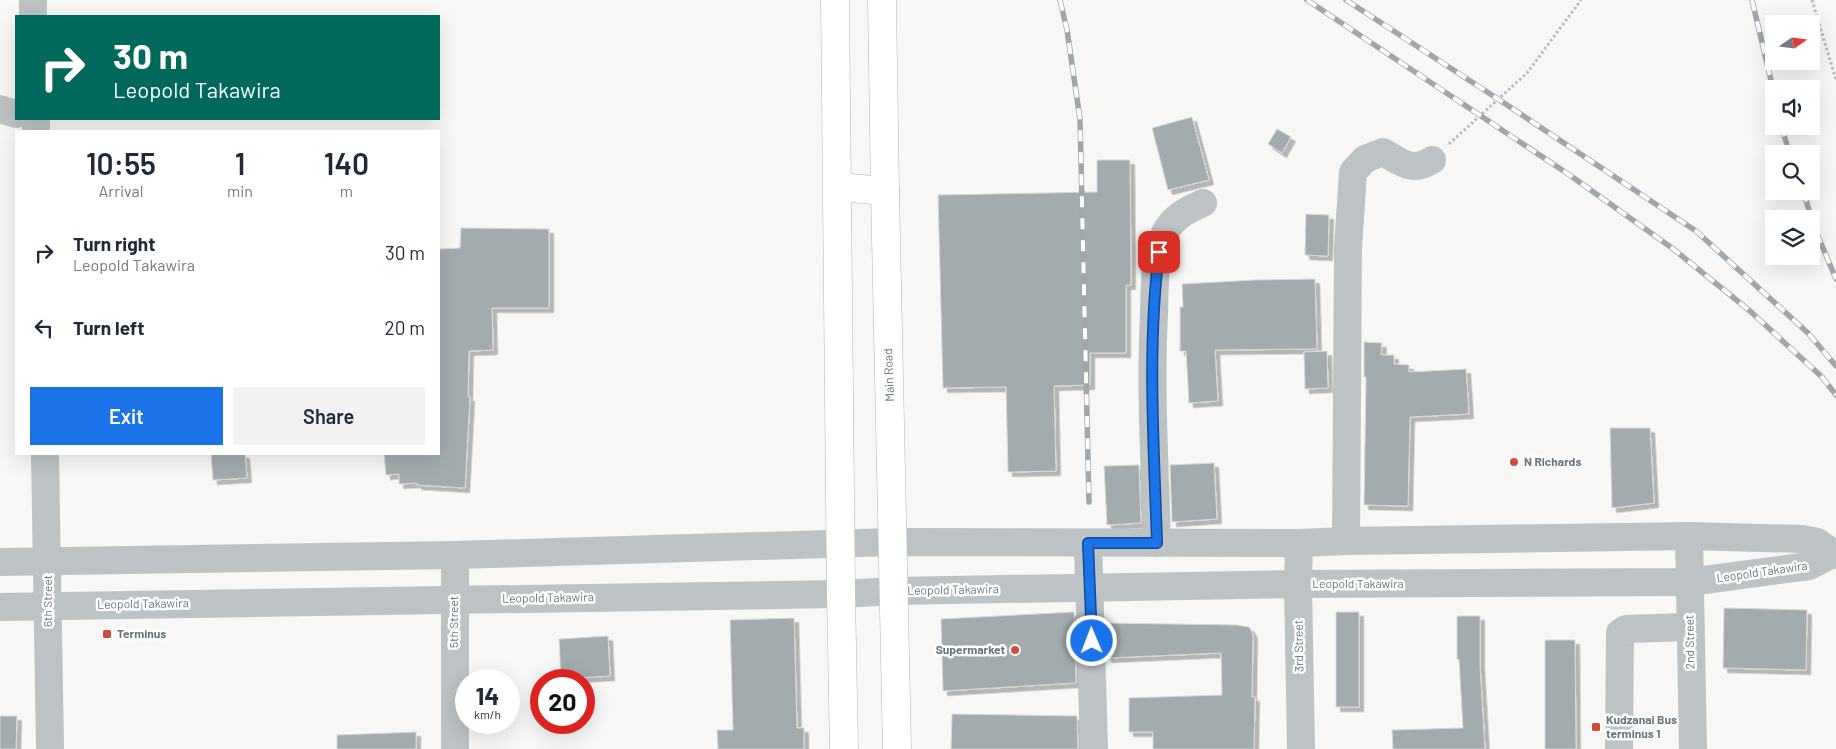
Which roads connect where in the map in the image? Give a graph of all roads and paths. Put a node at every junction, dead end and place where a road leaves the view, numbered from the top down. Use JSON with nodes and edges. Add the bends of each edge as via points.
{"nodes":[{"id":1,"x":33,"y":0,"type":"edge"},
{"id":2,"x":835,"y":0,"type":"edge"},
{"id":3,"x":882,"y":0,"type":"edge"},
{"id":4,"x":1581,"y":0,"type":"edge"},
{"id":5,"x":1812,"y":0,"type":"edge"},
{"id":6,"x":33,"y":15,"type":"edge"},
{"id":7,"x":1836,"y":80,"type":"edge"},
{"id":8,"x":0,"y":109,"type":"edge"},
{"id":9,"x":15,"y":114,"type":"edge"},
{"id":10,"x":1432,"y":160,"type":"joint"},
{"id":11,"x":838,"y":187,"type":"junction"},
{"id":12,"x":884,"y":191,"type":"junction"},
{"id":13,"x":1203,"y":203,"type":"dead end"},
{"id":14,"x":45,"y":455,"type":"edge"},
{"id":15,"x":1689,"y":536,"type":"junction"},
{"id":16,"x":1346,"y":541,"type":"junction"},
{"id":17,"x":894,"y":542,"type":"junction"},
{"id":18,"x":1088,"y":543,"type":"junction"},
{"id":19,"x":1157,"y":543,"type":"junction"},
{"id":20,"x":1299,"y":543,"type":"junction"},
{"id":21,"x":840,"y":544,"type":"junction"},
{"id":22,"x":1835,"y":554,"type":"edge"},
{"id":23,"x":455,"y":555,"type":"junction"},
{"id":24,"x":0,"y":562,"type":"edge"},
{"id":25,"x":48,"y":562,"type":"junction"},
{"id":26,"x":1689,"y":582,"type":"junction"},
{"id":27,"x":1298,"y":584,"type":"junction"},
{"id":28,"x":1090,"y":588,"type":"junction"},
{"id":29,"x":894,"y":591,"type":"junction"},
{"id":30,"x":841,"y":594,"type":"junction"},
{"id":31,"x":454,"y":599,"type":"junction"},
{"id":32,"x":47,"y":606,"type":"junction"},
{"id":33,"x":0,"y":607,"type":"edge"},
{"id":34,"x":1690,"y":627,"type":"junction"},
{"id":35,"x":50,"y":749,"type":"edge"},
{"id":36,"x":456,"y":749,"type":"edge"},
{"id":37,"x":844,"y":749,"type":"edge"},
{"id":38,"x":897,"y":749,"type":"edge"},
{"id":39,"x":1094,"y":749,"type":"edge"},
{"id":40,"x":1301,"y":749,"type":"edge"},
{"id":41,"x":1619,"y":749,"type":"edge"},
{"id":42,"x":1693,"y":749,"type":"edge"}],
"edges":[{"from":1,"to":6,"type":"street"},
{"from":2,"to":11,"type":"main road"},
{"from":3,"to":12,"type":"main road","name":"Main Road"},
{"from":4,"to":10,"type":"path","via":[[1527,73]]},
{"from":5,"to":7,"type":"path"},
{"from":8,"to":9,"type":"street"},
{"from":10,"to":16,"type":"street","via":[[1422,166],[1408,166],[1383,152],[1365,158],[1352,172],[1348,248]]},
{"from":11,"to":12,"type":"main road"},
{"from":11,"to":21,"type":"main road"},
{"from":12,"to":17,"type":"main road","name":"Main Road"},
{"from":13,"to":19,"type":"street","via":[[1186,210],[1166,232],[1155,280],[1152,361]]},
{"from":14,"to":25,"type":"street","name":"6th Street"},
{"from":15,"to":16,"type":"street","name":"Leopold Takawira"},
{"from":15,"to":22,"type":"street","name":"Leopold Takawira","via":[[1802,539],[1818,542]]},
{"from":15,"to":26,"type":"street","name":"2nd Street"},
{"from":16,"to":20,"type":"street","name":"Leopold Takawira"},
{"from":17,"to":18,"type":"street","name":"Leopold Takawira"},
{"from":17,"to":21,"type":"street","name":"Leopold Takawira"},
{"from":17,"to":29,"type":"main road","name":"Main Road"},
{"from":18,"to":19,"type":"street","name":"Leopold Takawira"},
{"from":18,"to":28,"type":"street"},
{"from":19,"to":20,"type":"street","name":"Leopold Takawira"},
{"from":20,"to":27,"type":"street","name":"3rd Street"},
{"from":21,"to":23,"type":"street","name":"Leopold Takawira"},
{"from":21,"to":30,"type":"main road"},
{"from":22,"to":26,"type":"street","name":"Leopold Takawira","via":[[1809,566]]},
{"from":23,"to":25,"type":"street","name":"Leopold Takawira"},
{"from":23,"to":31,"type":"street","name":"5th Street"},
{"from":24,"to":25,"type":"street","name":"Leopold Takawira"},
{"from":25,"to":32,"type":"street","name":"6th Street"},
{"from":26,"to":27,"type":"street","name":"Leopold Takawira"},
{"from":26,"to":34,"type":"street","name":"2nd Street"},
{"from":27,"to":28,"type":"street","name":"Leopold Takawira"},
{"from":27,"to":40,"type":"street","name":"3rd Street"},
{"from":28,"to":29,"type":"street","name":"Leopold Takawira"},
{"from":28,"to":39,"type":"street"},
{"from":29,"to":30,"type":"street","name":"Leopold Takawira"},
{"from":29,"to":38,"type":"main road","name":"Main Road"},
{"from":30,"to":31,"type":"street","name":"Leopold Takawira"},
{"from":30,"to":37,"type":"main road"},
{"from":31,"to":32,"type":"street","name":"Leopold Takawira"},
{"from":31,"to":36,"type":"street","name":"5th Street"},
{"from":32,"to":33,"type":"street","name":"Leopold Takawira"},
{"from":32,"to":35,"type":"street","name":"6th Street"},
{"from":34,"to":41,"type":"street","via":[[1626,629],[1620,634]]},
{"from":34,"to":42,"type":"street","name":"2nd Street"}]}
